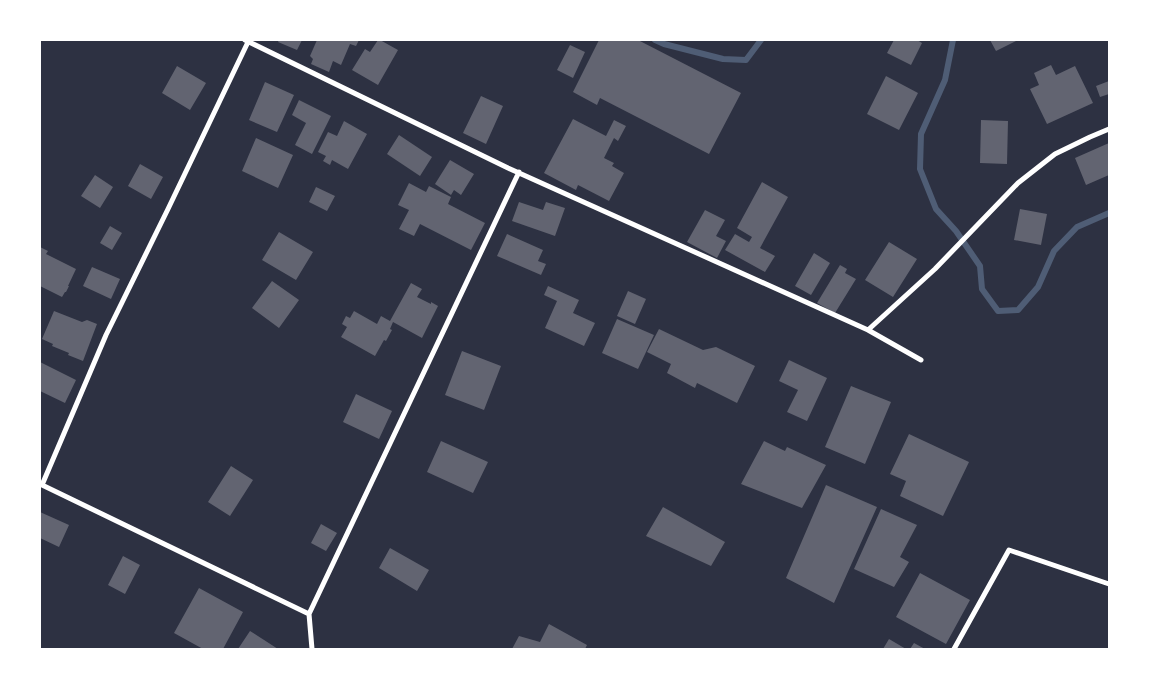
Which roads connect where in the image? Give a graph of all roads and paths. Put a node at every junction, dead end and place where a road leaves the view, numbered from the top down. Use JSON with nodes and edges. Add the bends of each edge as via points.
{"nodes":[{"id":1,"x":246,"y":41,"type":"edge"},
{"id":2,"x":1109,"y":130,"type":"edge"},
{"id":3,"x":519,"y":172,"type":"junction"},
{"id":4,"x":868,"y":330,"type":"junction"},
{"id":5,"x":921,"y":360,"type":"dead end"},
{"id":6,"x":41,"y":484,"type":"edge"},
{"id":7,"x":1109,"y":584,"type":"edge"},
{"id":8,"x":309,"y":614,"type":"junction"},
{"id":9,"x":312,"y":649,"type":"edge"},
{"id":10,"x":954,"y":649,"type":"edge"}],
"edges":[{"from":1,"to":3,"type":"street"},
{"from":1,"to":6,"type":"street","via":[[106,335]]},
{"from":2,"to":4,"type":"street","via":[[1055,154],[1018,183],[935,268]]},
{"from":3,"to":4,"type":"street"},
{"from":3,"to":8,"type":"street"},
{"from":4,"to":5,"type":"street"},
{"from":6,"to":8,"type":"street"},
{"from":7,"to":10,"type":"street","via":[[1009,550]]},
{"from":8,"to":9,"type":"street"}]}
